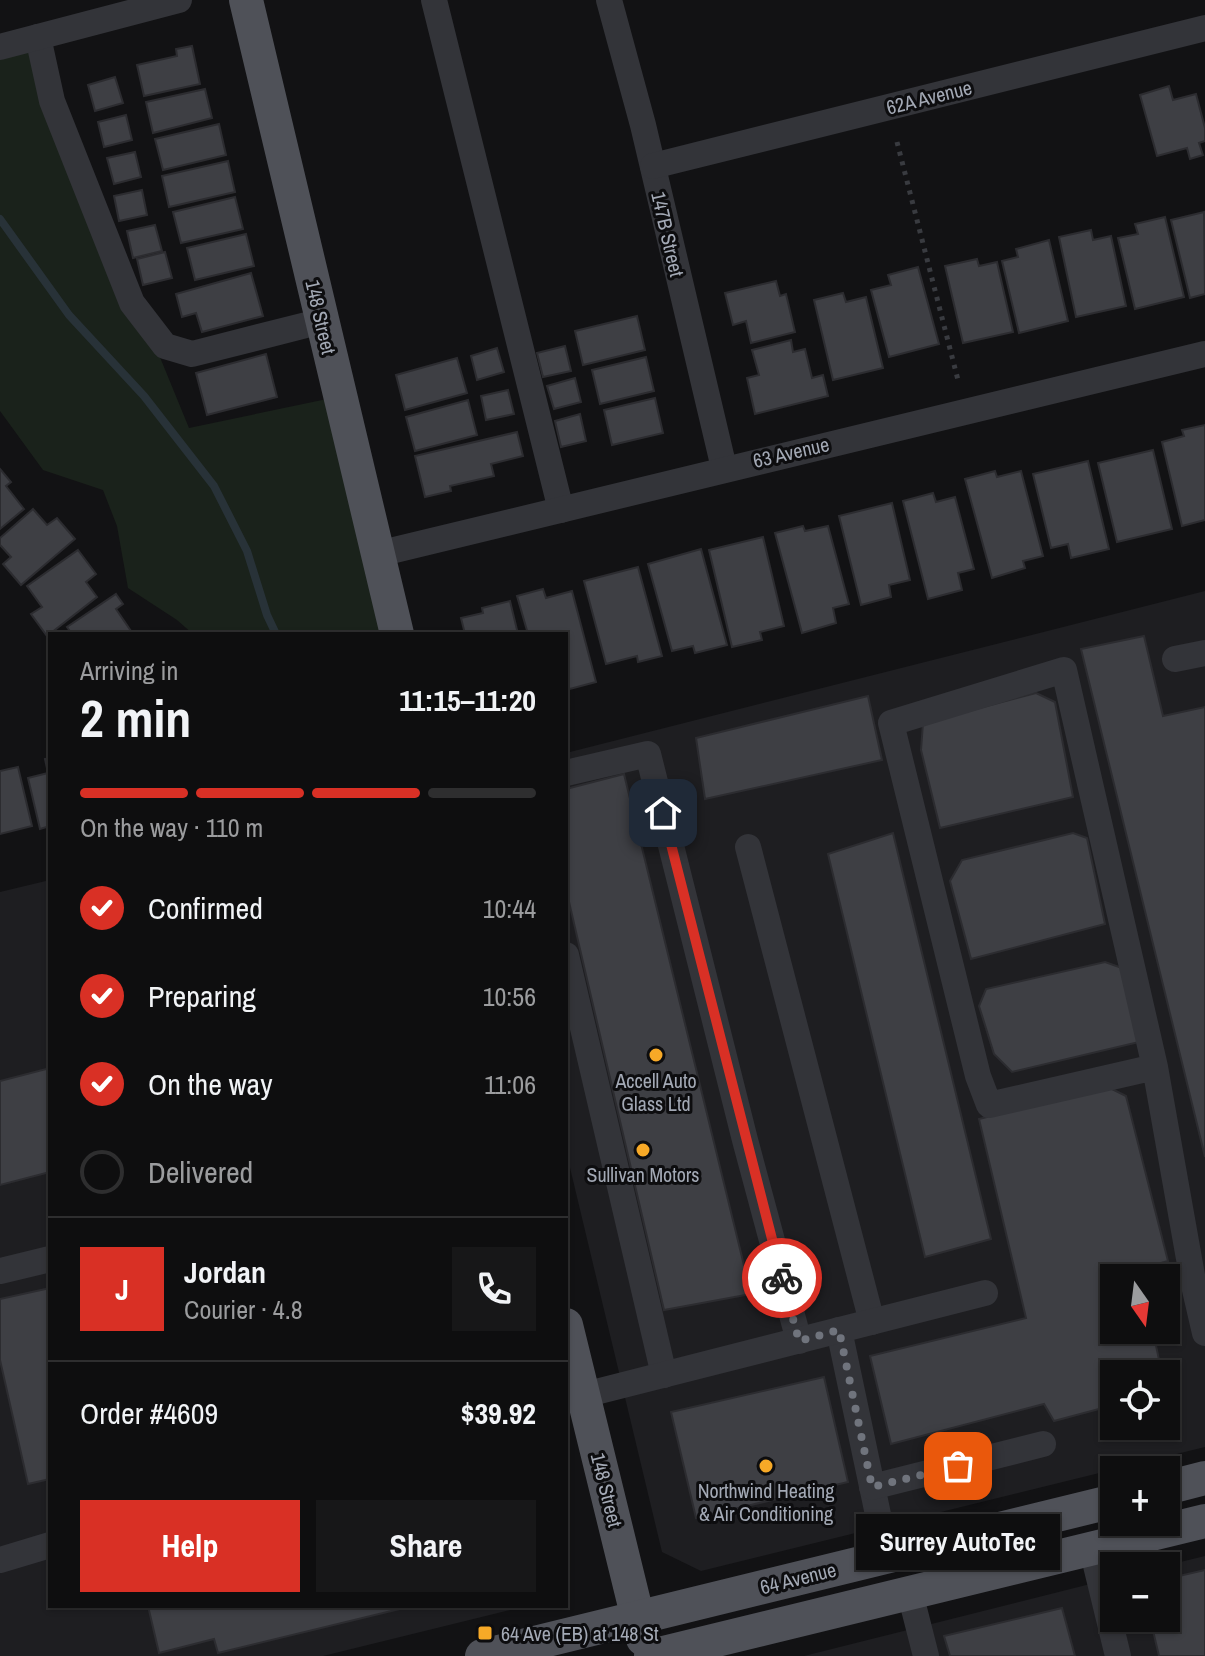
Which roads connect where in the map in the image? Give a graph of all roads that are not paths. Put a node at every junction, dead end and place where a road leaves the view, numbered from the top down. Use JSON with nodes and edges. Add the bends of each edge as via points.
{"nodes":[{"id":1,"x":179,"y":0,"type":"edge"},
{"id":2,"x":246,"y":0,"type":"edge"},
{"id":3,"x":434,"y":0,"type":"edge"},
{"id":4,"x":609,"y":0,"type":"edge"},
{"id":5,"x":91,"y":11,"type":"edge"},
{"id":6,"x":1205,"y":28,"type":"edge"},
{"id":7,"x":38,"y":37,"type":"junction"},
{"id":8,"x":0,"y":47,"type":"edge"},
{"id":9,"x":653,"y":166,"type":"junction"},
{"id":10,"x":322,"y":321,"type":"junction"},
{"id":11,"x":1205,"y":354,"type":"edge"},
{"id":12,"x":724,"y":468,"type":"junction"},
{"id":13,"x":561,"y":510,"type":"junction"},
{"id":14,"x":378,"y":554,"type":"junction"},
{"id":15,"x":397,"y":632,"type":"edge"},
{"id":16,"x":1205,"y":653,"type":"edge"},
{"id":17,"x":1175,"y":659,"type":"dead end"},
{"id":18,"x":568,"y":773,"type":"edge"},
{"id":19,"x":748,"y":847,"type":"dead end"},
{"id":20,"x":568,"y":964,"type":"edge"},
{"id":21,"x":1155,"y":1067,"type":"junction"},
{"id":22,"x":48,"y":1259,"type":"edge"},
{"id":23,"x":0,"y":1271,"type":"edge"},
{"id":24,"x":985,"y":1293,"type":"dead end"},
{"id":25,"x":872,"y":1322,"type":"junction"},
{"id":26,"x":839,"y":1330,"type":"junction"},
{"id":27,"x":1205,"y":1333,"type":"edge"},
{"id":28,"x":568,"y":1337,"type":"edge"},
{"id":29,"x":799,"y":1341,"type":"junction"},
{"id":30,"x":664,"y":1375,"type":"junction"},
{"id":31,"x":575,"y":1377,"type":"edge"},
{"id":32,"x":1043,"y":1444,"type":"dead end"},
{"id":33,"x":1205,"y":1478,"type":"edge"},
{"id":34,"x":1180,"y":1484,"type":"edge"},
{"id":35,"x":872,"y":1487,"type":"junction"},
{"id":36,"x":1100,"y":1504,"type":"edge"},
{"id":37,"x":1205,"y":1521,"type":"edge"},
{"id":38,"x":48,"y":1546,"type":"edge"},
{"id":39,"x":1092,"y":1549,"type":"junction"},
{"id":40,"x":887,"y":1557,"type":"junction"},
{"id":41,"x":0,"y":1560,"type":"edge"},
{"id":42,"x":910,"y":1593,"type":"junction"},
{"id":43,"x":638,"y":1618,"type":"junction"},
{"id":44,"x":482,"y":1656,"type":"edge"},
{"id":45,"x":649,"y":1656,"type":"edge"},
{"id":46,"x":926,"y":1656,"type":"edge"},
{"id":47,"x":1118,"y":1656,"type":"edge"}],
"edges":[{"from":1,"to":5,"type":"street"},
{"from":2,"to":10,"type":"main road","name":"148 Street"},
{"from":3,"to":13,"type":"street"},
{"from":4,"to":9,"type":"street","name":"147B Street"},
{"from":5,"to":7,"type":"street"},
{"from":6,"to":9,"type":"street","name":"62A Avenue"},
{"from":7,"to":8,"type":"street"},
{"from":7,"to":10,"type":"street","via":[[52,101],[132,303],[165,346],[192,354]]},
{"from":9,"to":12,"type":"street","name":"147B Street"},
{"from":10,"to":14,"type":"main road","name":"148 Street"},
{"from":11,"to":12,"type":"street","name":"63 Avenue"},
{"from":12,"to":13,"type":"street","name":"63 Avenue"},
{"from":13,"to":14,"type":"street","name":"63 Avenue"},
{"from":14,"to":15,"type":"main road","name":"148 Street"},
{"from":16,"to":17,"type":"street"},
{"from":18,"to":29,"type":"street","via":[[648,754]]},
{"from":19,"to":25,"type":"street"},
{"from":20,"to":30,"type":"street"},
{"from":21,"to":21,"type":"street","via":[[1064,670],[891,723],[989,1105]]},
{"from":21,"to":27,"type":"street"},
{"from":22,"to":23,"type":"street"},
{"from":24,"to":25,"type":"street"},
{"from":25,"to":26,"type":"street"},
{"from":26,"to":29,"type":"street"},
{"from":26,"to":35,"type":"street"},
{"from":28,"to":31,"type":"main road","name":"148 Street"},
{"from":29,"to":30,"type":"street"},
{"from":30,"to":31,"type":"street"},
{"from":31,"to":43,"type":"main road","name":"148 Street"},
{"from":32,"to":35,"type":"street"},
{"from":33,"to":34,"type":"main road"},
{"from":35,"to":40,"type":"street"},
{"from":36,"to":40,"type":"main road","name":"64 Avenue"},
{"from":37,"to":39,"type":"main road","name":"64 Avenue"},
{"from":38,"to":41,"type":"street"},
{"from":39,"to":42,"type":"main road","name":"64 Avenue"},
{"from":39,"to":47,"type":"street"},
{"from":40,"to":43,"type":"main road","name":"64 Avenue"},
{"from":42,"to":45,"type":"main road","name":"64 Avenue"},
{"from":42,"to":46,"type":"street"},
{"from":43,"to":44,"type":"main road","name":"64 Avenue"},
{"from":43,"to":45,"type":"main road","name":"148 Street"}]}
